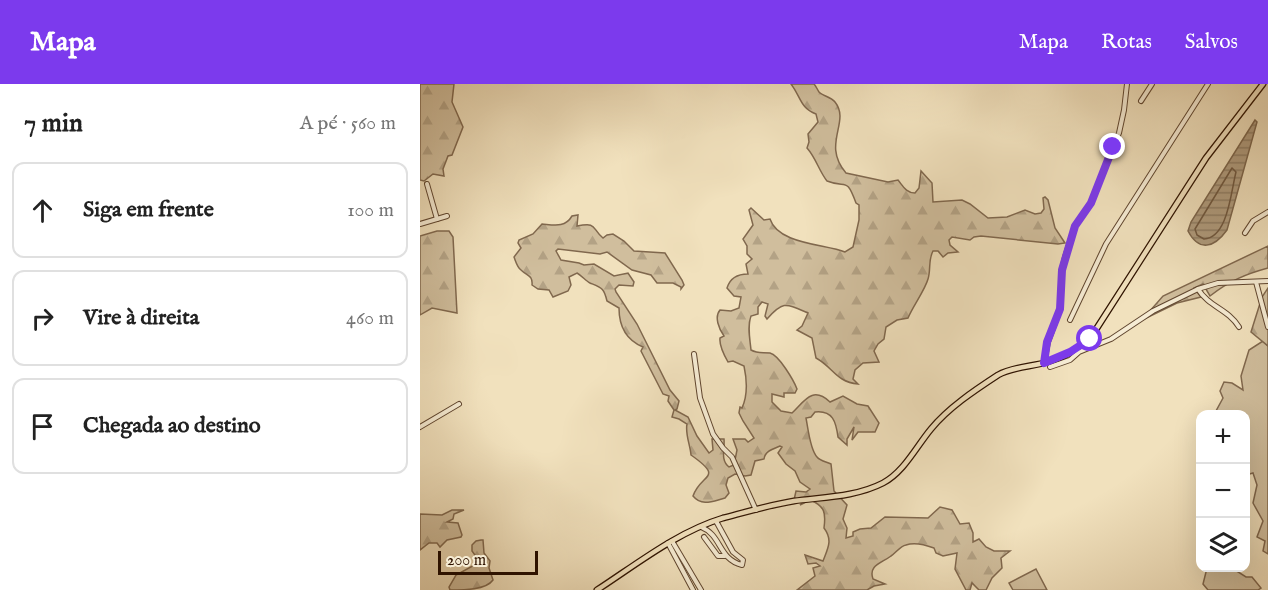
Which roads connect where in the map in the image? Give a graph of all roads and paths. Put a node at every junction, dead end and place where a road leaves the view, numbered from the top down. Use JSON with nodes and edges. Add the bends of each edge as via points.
{"nodes":[{"id":1,"x":1126,"y":84,"type":"edge"},
{"id":2,"x":1152,"y":84,"type":"edge"},
{"id":3,"x":1208,"y":84,"type":"edge"},
{"id":4,"x":1263,"y":84,"type":"edge"},
{"id":5,"x":1141,"y":102,"type":"dead end"},
{"id":6,"x":428,"y":184,"type":"dead end"},
{"id":7,"x":1268,"y":212,"type":"edge"},
{"id":8,"x":447,"y":216,"type":"dead end"},
{"id":9,"x":437,"y":219,"type":"junction"},
{"id":10,"x":420,"y":224,"type":"edge"},
{"id":11,"x":1245,"y":234,"type":"dead end"},
{"id":12,"x":1268,"y":281,"type":"edge"},
{"id":13,"x":1256,"y":282,"type":"junction"},
{"id":14,"x":1198,"y":289,"type":"junction"},
{"id":15,"x":1070,"y":320,"type":"dead end"},
{"id":16,"x":1239,"y":327,"type":"dead end"},
{"id":17,"x":1268,"y":327,"type":"edge"},
{"id":18,"x":694,"y":354,"type":"dead end"},
{"id":19,"x":1044,"y":363,"type":"junction"},
{"id":20,"x":1050,"y":367,"type":"dead end"},
{"id":21,"x":459,"y":404,"type":"dead end"},
{"id":22,"x":420,"y":428,"type":"edge"},
{"id":23,"x":756,"y":510,"type":"junction"},
{"id":24,"x":716,"y":521,"type":"junction"},
{"id":25,"x":701,"y":526,"type":"junction"},
{"id":26,"x":704,"y":537,"type":"dead end"},
{"id":27,"x":670,"y":542,"type":"junction"},
{"id":28,"x":725,"y":556,"type":"junction"},
{"id":29,"x":597,"y":590,"type":"edge"},
{"id":30,"x":693,"y":590,"type":"edge"},
{"id":31,"x":701,"y":590,"type":"edge"}],
"edges":[{"from":1,"to":19,"type":"street","via":[[1119,134],[1091,203],[1075,226],[1065,257],[1060,309],[1047,342]]},
{"from":2,"to":5,"type":"street"},
{"from":3,"to":15,"type":"street","via":[[1106,244]]},
{"from":4,"to":19,"type":"main road","via":[[1206,158],[1090,339]]},
{"from":6,"to":9,"type":"street"},
{"from":7,"to":11,"type":"street","via":[[1253,221]]},
{"from":8,"to":9,"type":"street"},
{"from":9,"to":10,"type":"street"},
{"from":12,"to":13,"type":"street"},
{"from":13,"to":14,"type":"street"},
{"from":13,"to":17,"type":"street"},
{"from":14,"to":16,"type":"street","via":[[1210,303],[1232,316]]},
{"from":14,"to":20,"type":"street","via":[[1153,311],[1112,339]]},
{"from":18,"to":23,"type":"street","via":[[700,398],[713,434],[732,457]]},
{"from":19,"to":23,"type":"main road","via":[[1000,374],[945,414],[901,467],[881,484]]},
{"from":21,"to":22,"type":"street"},
{"from":23,"to":24,"type":"main road"},
{"from":24,"to":25,"type":"main road"},
{"from":24,"to":28,"type":"street","via":[[733,552],[744,562],[738,564]]},
{"from":25,"to":27,"type":"main road"},
{"from":25,"to":28,"type":"street","via":[[712,532]]},
{"from":26,"to":28,"type":"street","via":[[718,556]]},
{"from":27,"to":29,"type":"main road"},
{"from":27,"to":30,"type":"street"},
{"from":27,"to":31,"type":"street"}]}
